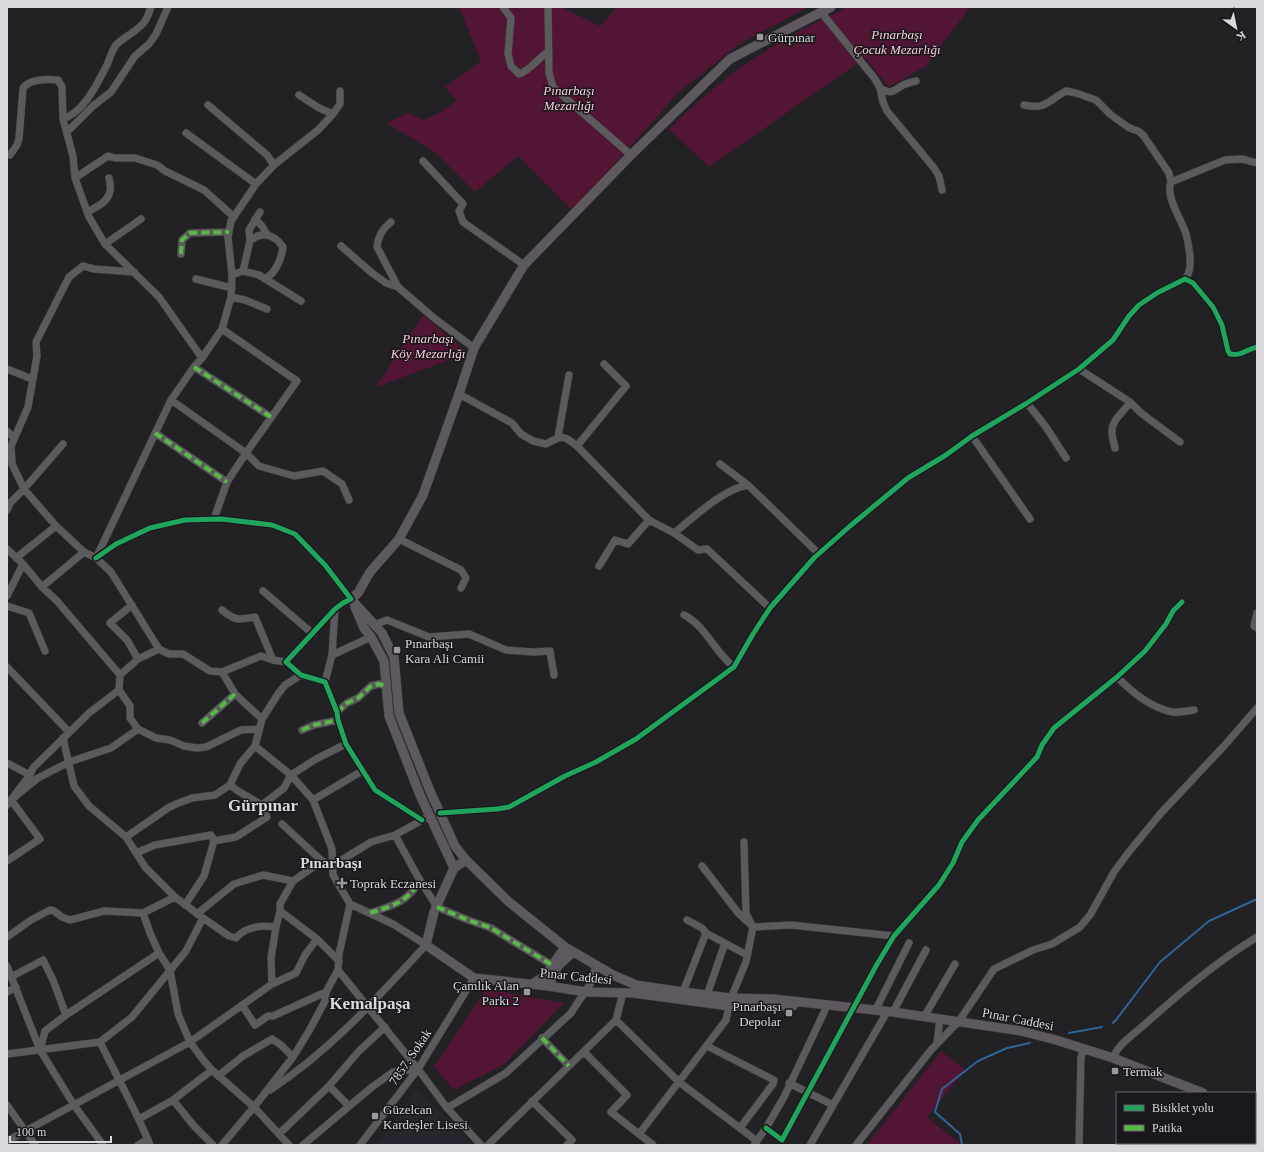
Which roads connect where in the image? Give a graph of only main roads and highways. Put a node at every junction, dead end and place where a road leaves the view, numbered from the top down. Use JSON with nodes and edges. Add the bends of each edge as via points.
{"nodes":[{"id":1,"x":831,"y":7,"type":"edge"},
{"id":2,"x":351,"y":599,"type":"junction"},
{"id":3,"x":466,"y":860,"type":"junction"},
{"id":4,"x":454,"y":868,"type":"junction"},
{"id":5,"x":565,"y":947,"type":"junction"},
{"id":6,"x":573,"y":952,"type":"junction"},
{"id":7,"x":532,"y":984,"type":"junction"},
{"id":8,"x":548,"y":986,"type":"junction"},
{"id":9,"x":635,"y":989,"type":"junction"},
{"id":10,"x":730,"y":1002,"type":"junction"},
{"id":11,"x":1200,"y":1092,"type":"edge"}],
"edges":[{"from":1,"to":2,"type":"main road","via":[[730,59],[631,155],[524,265],[474,348],[423,495],[398,539]]},
{"from":2,"to":3,"type":"main road","via":[[382,633],[394,657],[399,713],[455,846]]},
{"from":2,"to":4,"type":"main road","via":[[364,628],[384,661],[389,716],[420,795],[426,818]]},
{"from":3,"to":4,"type":"main road"},
{"from":3,"to":5,"type":"main road","via":[[509,902]]},
{"from":4,"to":7,"type":"main road","name":"Pınar Caddesi","via":[[434,912],[426,945],[474,978]]},
{"from":5,"to":6,"type":"main road"},
{"from":5,"to":7,"type":"main road","via":[[545,976]]},
{"from":6,"to":8,"type":"main road","via":[[558,966]]},
{"from":6,"to":9,"type":"main road"},
{"from":7,"to":8,"type":"main road","name":"Pınar Caddesi"},
{"from":8,"to":9,"type":"main road","name":"Pınar Caddesi","via":[[586,992],[623,993]]},
{"from":9,"to":10,"type":"main road","name":"Pınar Caddesi"},
{"from":9,"to":10,"type":"main road","name":"Pınar Caddesi","via":[[708,995]]},
{"from":10,"to":11,"type":"main road","name":"Pınar Caddesi","via":[[773,999],[890,1012],[1021,1031],[1113,1058]]}]}
